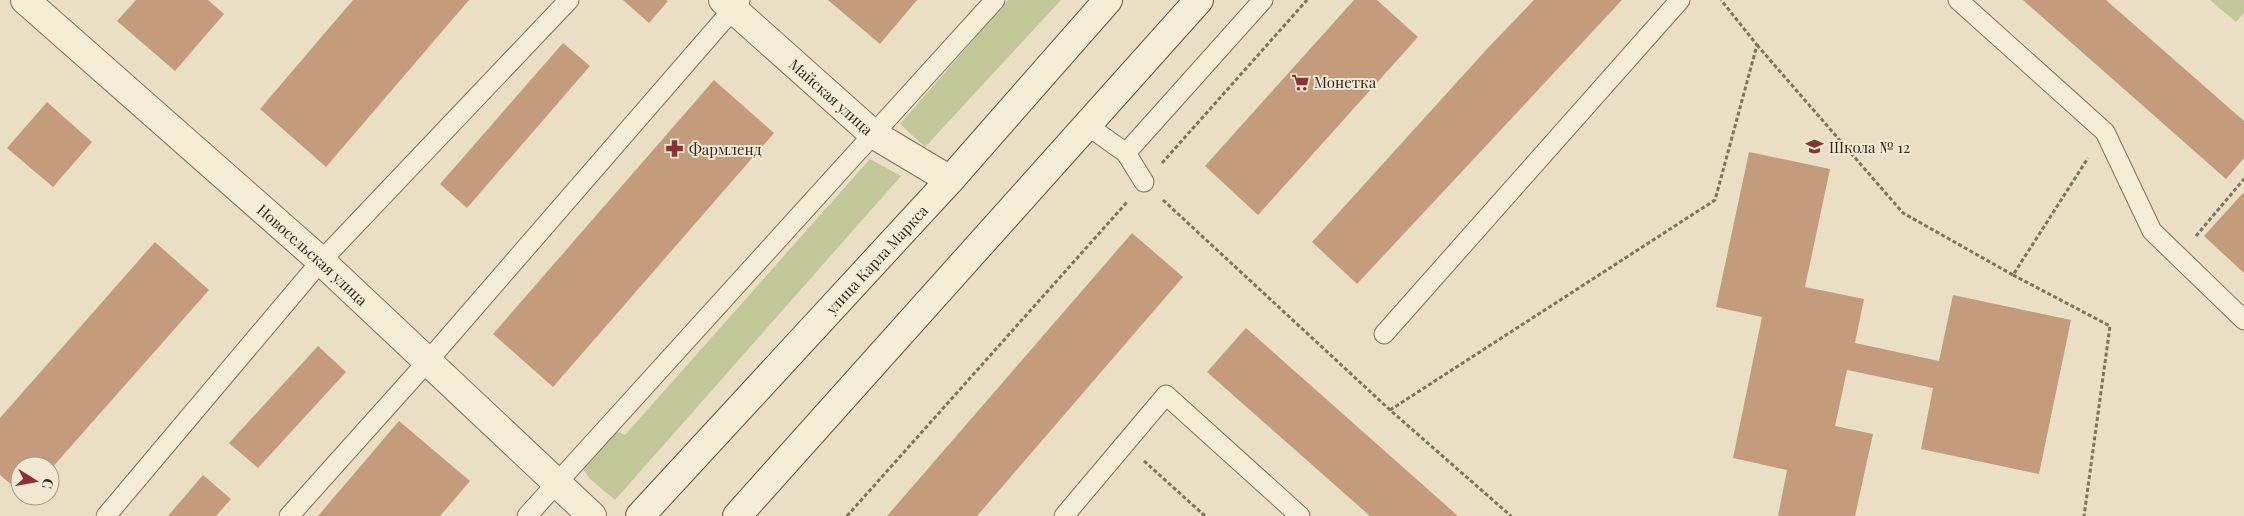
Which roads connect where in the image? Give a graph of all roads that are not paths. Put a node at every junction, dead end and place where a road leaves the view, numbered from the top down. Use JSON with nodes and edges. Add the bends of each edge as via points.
{"nodes":[{"id":1,"x":25,"y":0,"type":"edge"},
{"id":2,"x":569,"y":0,"type":"edge"},
{"id":3,"x":995,"y":0,"type":"edge"},
{"id":4,"x":1108,"y":0,"type":"edge"},
{"id":5,"x":1199,"y":0,"type":"edge"},
{"id":6,"x":1263,"y":0,"type":"edge"},
{"id":7,"x":1680,"y":0,"type":"edge"},
{"id":8,"x":1958,"y":0,"type":"edge"},
{"id":9,"x":733,"y":3,"type":"edge"},
{"id":10,"x":1088,"y":126,"type":"junction"},
{"id":11,"x":873,"y":134,"type":"junction"},
{"id":12,"x":1126,"y":153,"type":"junction"},
{"id":13,"x":950,"y":180,"type":"junction"},
{"id":14,"x":1144,"y":182,"type":"road end"},
{"id":15,"x":321,"y":261,"type":"junction"},
{"id":16,"x":2244,"y":320,"type":"edge"},
{"id":17,"x":1384,"y":334,"type":"dead end"},
{"id":18,"x":427,"y":362,"type":"junction"},
{"id":19,"x":557,"y":482,"type":"junction"},
{"id":20,"x":106,"y":516,"type":"edge"},
{"id":21,"x":289,"y":516,"type":"edge"},
{"id":22,"x":527,"y":516,"type":"edge"},
{"id":23,"x":592,"y":516,"type":"edge"},
{"id":24,"x":640,"y":516,"type":"edge"},
{"id":25,"x":737,"y":516,"type":"edge"},
{"id":26,"x":1064,"y":516,"type":"edge"},
{"id":27,"x":1300,"y":516,"type":"edge"}],
"edges":[{"from":1,"to":15,"type":"main road","name":"Новосельская улица"},
{"from":2,"to":15,"type":"lane"},
{"from":3,"to":11,"type":"lane"},
{"from":4,"to":13,"type":"main road","name":"улица Карла Маркса"},
{"from":5,"to":10,"type":"main road"},
{"from":6,"to":12,"type":"lane"},
{"from":7,"to":17,"type":"lane"},
{"from":8,"to":16,"type":"lane","via":[[2104,132],[2152,231]]},
{"from":9,"to":11,"type":"main road","name":"Майская улица"},
{"from":9,"to":18,"type":"lane"},
{"from":10,"to":12,"type":"lane"},
{"from":10,"to":25,"type":"main road"},
{"from":11,"to":13,"type":"main road","name":"Майская улица"},
{"from":11,"to":19,"type":"lane"},
{"from":12,"to":14,"type":"lane"},
{"from":13,"to":24,"type":"main road","name":"улица Карла Маркса"},
{"from":15,"to":18,"type":"main road","name":"Новосельская улица"},
{"from":15,"to":20,"type":"lane"},
{"from":18,"to":19,"type":"main road","name":"Новосельская улица"},
{"from":18,"to":21,"type":"lane"},
{"from":19,"to":22,"type":"lane"},
{"from":19,"to":23,"type":"main road","name":"Новосельская улица"},
{"from":26,"to":27,"type":"lane","via":[[1166,395]]}]}
